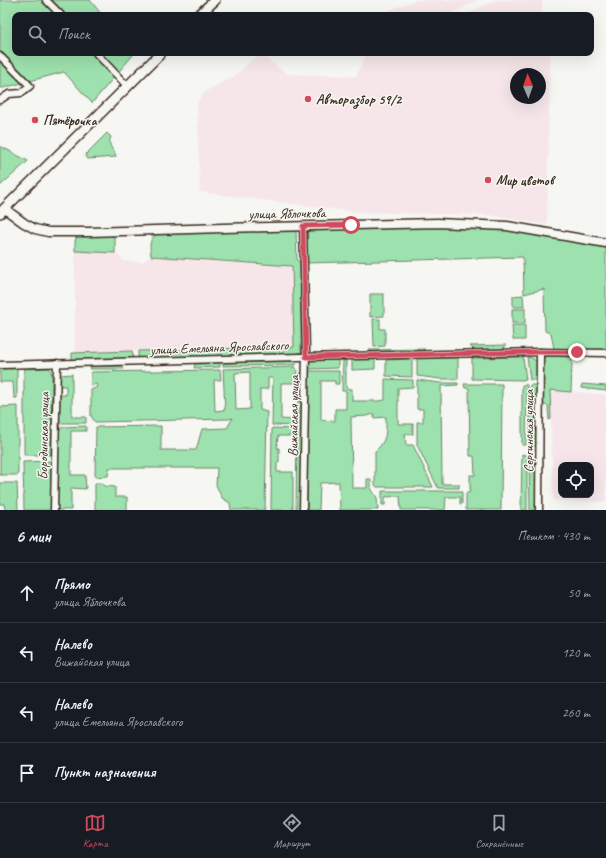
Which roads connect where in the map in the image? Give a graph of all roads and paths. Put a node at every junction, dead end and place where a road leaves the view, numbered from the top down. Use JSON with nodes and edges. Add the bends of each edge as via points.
{"nodes":[{"id":1,"x":46,"y":0,"type":"edge"},
{"id":2,"x":214,"y":0,"type":"edge"},
{"id":3,"x":57,"y":12,"type":"edge"},
{"id":4,"x":201,"y":12,"type":"edge"},
{"id":5,"x":0,"y":56,"type":"edge"},
{"id":6,"x":99,"y":56,"type":"edge"},
{"id":7,"x":158,"y":56,"type":"edge"},
{"id":8,"x":128,"y":87,"type":"junction"},
{"id":9,"x":0,"y":100,"type":"edge"},
{"id":10,"x":2,"y":209,"type":"edge"},
{"id":11,"x":303,"y":226,"type":"junction"},
{"id":12,"x":606,"y":244,"type":"edge"},
{"id":13,"x":540,"y":352,"type":"junction"},
{"id":14,"x":606,"y":353,"type":"edge"},
{"id":15,"x":306,"y":357,"type":"junction"},
{"id":16,"x":57,"y":363,"type":"junction"},
{"id":17,"x":0,"y":365,"type":"edge"},
{"id":18,"x":54,"y":510,"type":"edge"},
{"id":19,"x":303,"y":510,"type":"edge"},
{"id":20,"x":539,"y":510,"type":"edge"}],
"edges":[{"from":1,"to":3,"type":"street"},
{"from":2,"to":4,"type":"main road"},
{"from":5,"to":9,"type":"street","via":[[30,86],[21,94],[9,94]]},
{"from":6,"to":8,"type":"street"},
{"from":7,"to":8,"type":"main road"},
{"from":8,"to":10,"type":"main road"},
{"from":10,"to":11,"type":"street","name":"улица Яблочкова","via":[[35,229],[48,232]]},
{"from":11,"to":12,"type":"street","name":"улица Яблочкова","via":[[480,224],[507,226]]},
{"from":11,"to":15,"type":"street","name":"Вижайская улица"},
{"from":13,"to":14,"type":"street","name":"улица Емельяна Ярославского"},
{"from":13,"to":15,"type":"street","name":"улица Емельяна Ярославского"},
{"from":13,"to":20,"type":"street","name":"Сергинская улица"},
{"from":15,"to":16,"type":"street","name":"улица Емельяна Ярославского"},
{"from":15,"to":19,"type":"street","name":"Вижайская улица"},
{"from":16,"to":17,"type":"street","name":"улица Емельяна Ярославского"},
{"from":16,"to":18,"type":"street","name":"Бородинская улица"}]}
